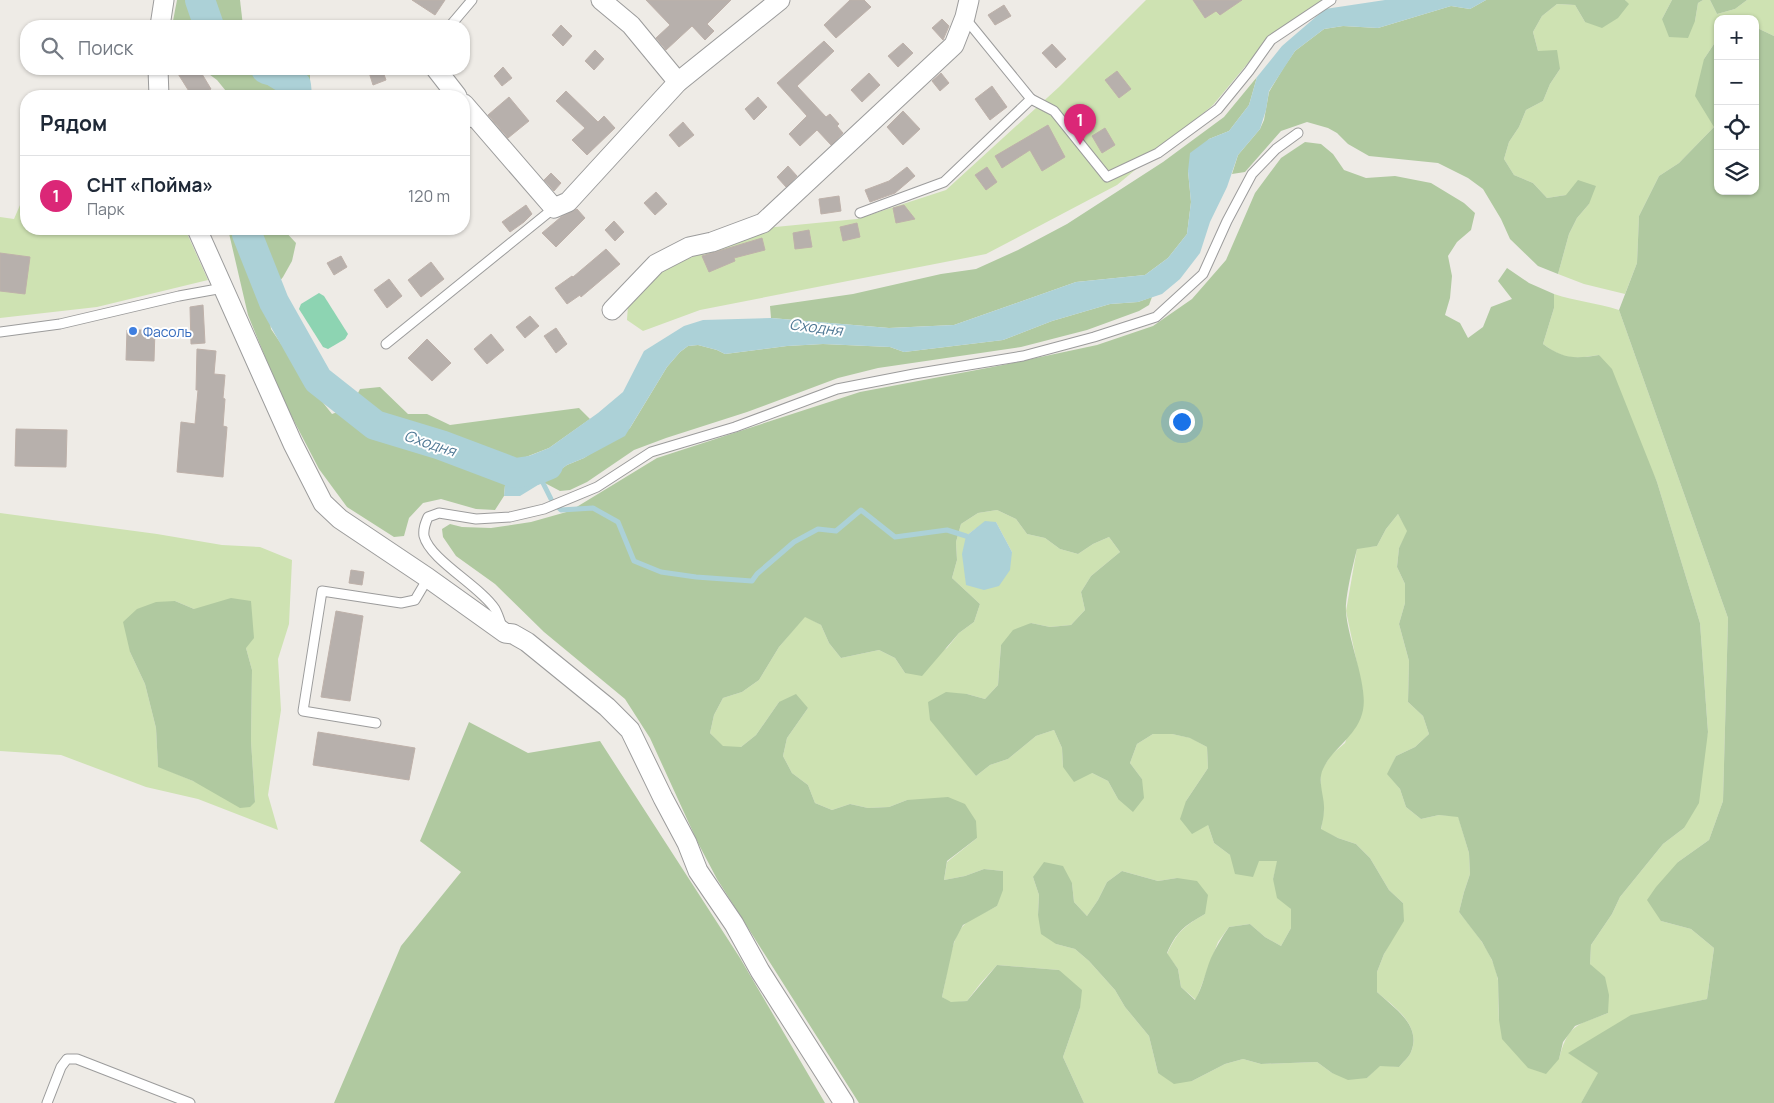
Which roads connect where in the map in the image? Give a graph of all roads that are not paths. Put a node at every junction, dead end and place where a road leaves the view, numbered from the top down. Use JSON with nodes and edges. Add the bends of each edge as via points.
{"nodes":[{"id":1,"x":164,"y":0,"type":"edge"},
{"id":2,"x":472,"y":0,"type":"edge"},
{"id":3,"x":601,"y":0,"type":"edge"},
{"id":4,"x":780,"y":0,"type":"edge"},
{"id":5,"x":1331,"y":0,"type":"edge"},
{"id":6,"x":967,"y":9,"type":"edge"},
{"id":7,"x":161,"y":20,"type":"edge"},
{"id":8,"x":455,"y":20,"type":"edge"},
{"id":9,"x":158,"y":75,"type":"edge"},
{"id":10,"x":441,"y":75,"type":"edge"},
{"id":11,"x":678,"y":82,"type":"junction"},
{"id":12,"x":159,"y":90,"type":"edge"},
{"id":13,"x":452,"y":90,"type":"edge"},
{"id":14,"x":1031,"y":99,"type":"junction"},
{"id":15,"x":470,"y":122,"type":"edge"},
{"id":16,"x":1298,"y":132,"type":"dead end"},
{"id":17,"x":554,"y":208,"type":"junction"},
{"id":18,"x":860,"y":213,"type":"dead end"},
{"id":19,"x":200,"y":235,"type":"edge"},
{"id":20,"x":224,"y":288,"type":"junction"},
{"id":21,"x":612,"y":310,"type":"dead end"},
{"id":22,"x":0,"y":332,"type":"edge"},
{"id":23,"x":386,"y":344,"type":"dead end"},
{"id":24,"x":428,"y":578,"type":"junction"},
{"id":25,"x":505,"y":633,"type":"junction"},
{"id":26,"x":376,"y":723,"type":"dead end"},
{"id":27,"x":47,"y":1103,"type":"edge"},
{"id":28,"x":190,"y":1103,"type":"edge"},
{"id":29,"x":844,"y":1103,"type":"edge"}],
"edges":[{"from":1,"to":7,"type":"street"},
{"from":2,"to":8,"type":"lane"},
{"from":3,"to":11,"type":"street","via":[[632,25]]},
{"from":4,"to":11,"type":"street"},
{"from":5,"to":14,"type":"lane","via":[[1271,40],[1218,109],[1158,153],[1108,177],[1054,111]]},
{"from":6,"to":14,"type":"lane"},
{"from":6,"to":21,"type":"street","via":[[954,45],[762,223],[689,247],[656,264]]},
{"from":9,"to":12,"type":"street"},
{"from":10,"to":13,"type":"street"},
{"from":11,"to":17,"type":"street","via":[[568,202]]},
{"from":14,"to":18,"type":"lane","via":[[944,182]]},
{"from":15,"to":17,"type":"street"},
{"from":16,"to":25,"type":"lane","via":[[1252,174],[1203,274],[1156,317],[1023,356],[837,389],[651,452],[597,487],[544,509],[510,517],[476,519],[439,513],[428,517],[424,538],[433,551],[495,608]]},
{"from":17,"to":23,"type":"lane"},
{"from":19,"to":20,"type":"street"},
{"from":20,"to":22,"type":"lane","via":[[60,324]]},
{"from":20,"to":24,"type":"street","via":[[293,444],[323,503],[340,519]]},
{"from":24,"to":25,"type":"street"},
{"from":24,"to":26,"type":"lane","via":[[415,600],[401,603],[322,591],[303,711]]},
{"from":25,"to":29,"type":"street","via":[[527,642],[607,707],[630,730],[698,871]]},
{"from":27,"to":28,"type":"lane","via":[[67,1059],[77,1059]]}]}
